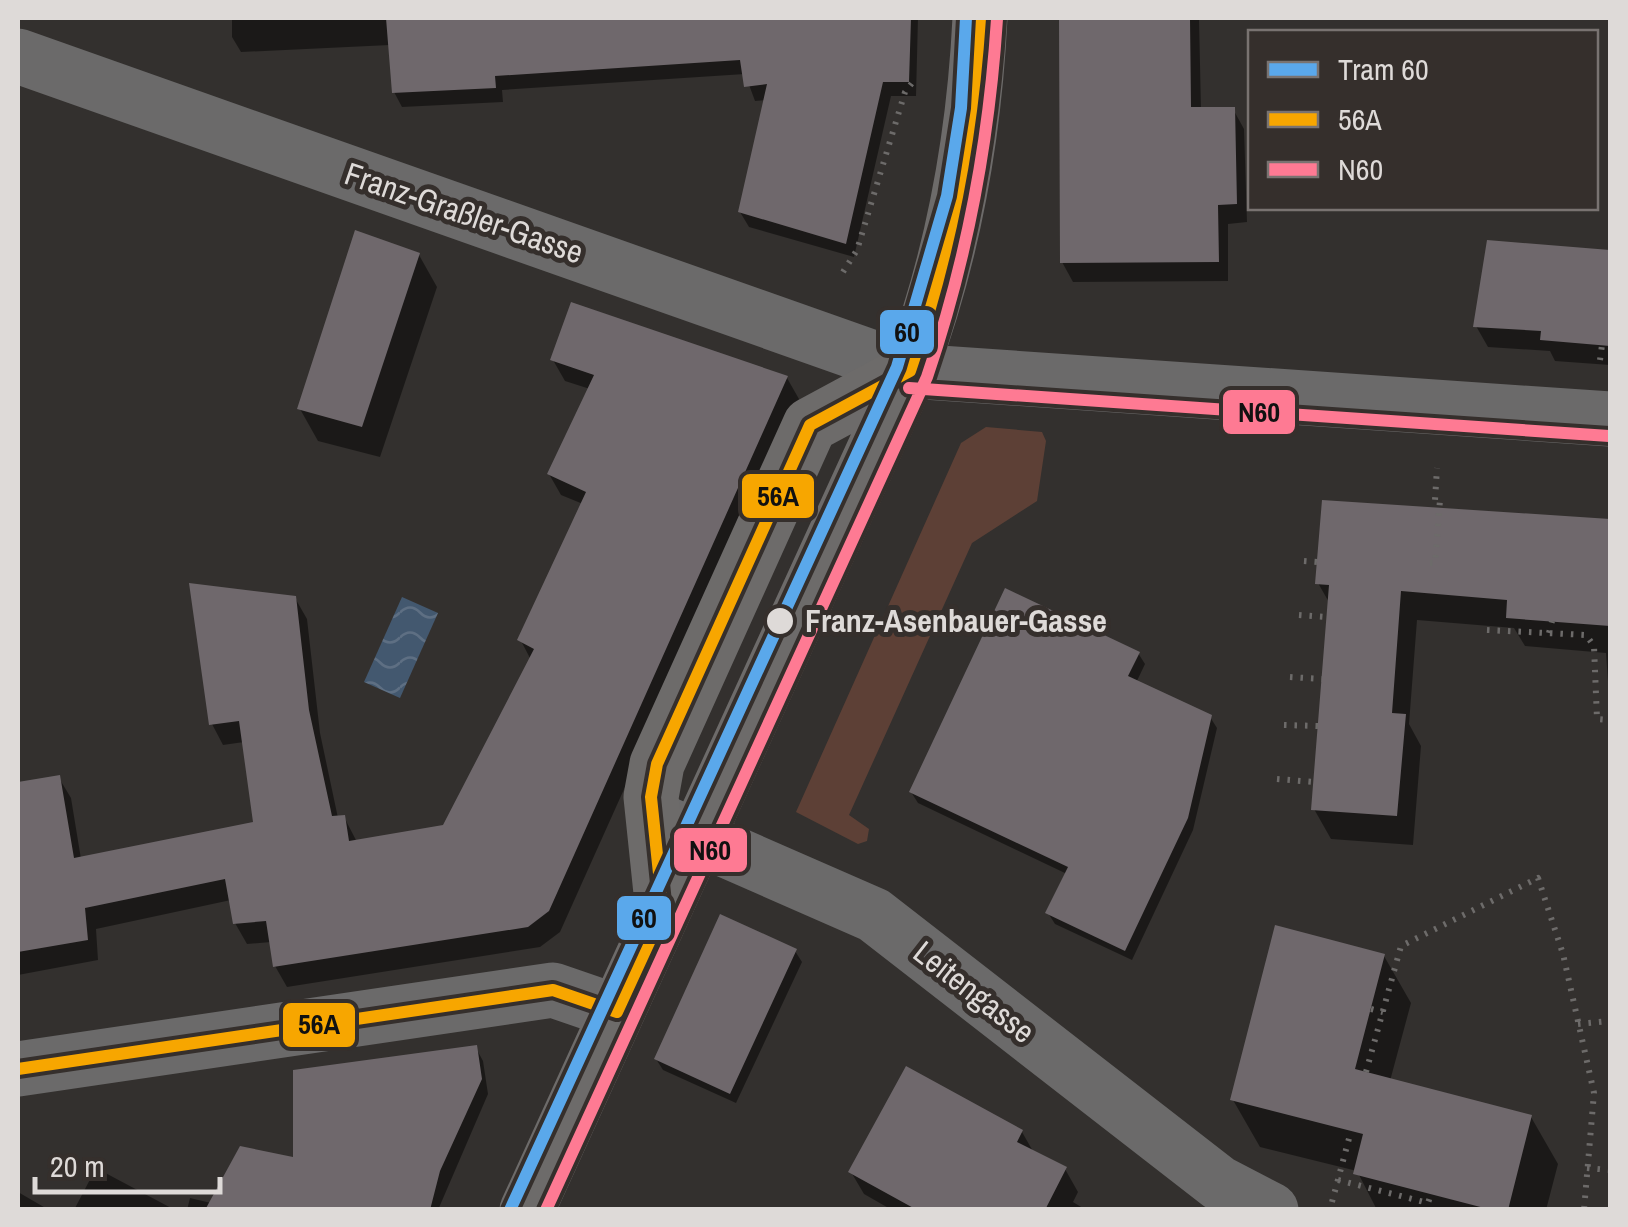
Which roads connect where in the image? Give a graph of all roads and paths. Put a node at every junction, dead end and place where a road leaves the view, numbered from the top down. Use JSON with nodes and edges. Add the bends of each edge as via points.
{"nodes":[{"id":1,"x":980,"y":18,"type":"edge"},
{"id":2,"x":18,"y":56,"type":"edge"},
{"id":3,"x":913,"y":73,"type":"dead end"},
{"id":4,"x":843,"y":272,"type":"dead end"},
{"id":5,"x":1602,"y":345,"type":"dead end"},
{"id":6,"x":1600,"y":358,"type":"dead end"},
{"id":7,"x":910,"y":372,"type":"junction"},
{"id":8,"x":1610,"y":419,"type":"edge"},
{"id":9,"x":1437,"y":464,"type":"dead end"},
{"id":10,"x":1304,"y":562,"type":"dead end"},
{"id":11,"x":1317,"y":562,"type":"dead end"},
{"id":12,"x":1430,"y":563,"type":"dead end"},
{"id":13,"x":1299,"y":615,"type":"dead end"},
{"id":14,"x":1326,"y":617,"type":"dead end"},
{"id":15,"x":1552,"y":621,"type":"dead end"},
{"id":16,"x":1487,"y":630,"type":"dead end"},
{"id":17,"x":1550,"y":632,"type":"junction"},
{"id":18,"x":1290,"y":677,"type":"dead end"},
{"id":19,"x":1322,"y":679,"type":"dead end"},
{"id":20,"x":1608,"y":720,"type":"edge"},
{"id":21,"x":1284,"y":725,"type":"dead end"},
{"id":22,"x":1318,"y":726,"type":"dead end"},
{"id":23,"x":1278,"y":780,"type":"dead end"},
{"id":24,"x":1314,"y":782,"type":"dead end"},
{"id":25,"x":675,"y":827,"type":"junction"},
{"id":26,"x":1370,"y":1010,"type":"dead end"},
{"id":27,"x":617,"y":1012,"type":"junction"},
{"id":28,"x":1383,"y":1012,"type":"junction"},
{"id":29,"x":1610,"y":1021,"type":"edge"},
{"id":30,"x":1578,"y":1024,"type":"junction"},
{"id":31,"x":18,"y":1068,"type":"edge"},
{"id":32,"x":1366,"y":1072,"type":"dead end"},
{"id":33,"x":1352,"y":1131,"type":"dead end"},
{"id":34,"x":1587,"y":1168,"type":"junction"},
{"id":35,"x":1610,"y":1170,"type":"edge"},
{"id":36,"x":1338,"y":1180,"type":"junction"},
{"id":37,"x":1431,"y":1194,"type":"dead end"},
{"id":38,"x":1332,"y":1200,"type":"dead end"},
{"id":39,"x":528,"y":1210,"type":"edge"},
{"id":40,"x":1271,"y":1210,"type":"edge"},
{"id":41,"x":1584,"y":1210,"type":"edge"}],
"edges":[{"from":1,"to":7,"type":"main road","via":[[968,164],[940,292]]},
{"from":2,"to":7,"type":"street","name":"Franz-Graßler-Gasse"},
{"from":3,"to":4,"type":"path","via":[[858,250]]},
{"from":5,"to":6,"type":"path"},
{"from":7,"to":8,"type":"street"},
{"from":7,"to":25,"type":"main road"},
{"from":9,"to":12,"type":"path","via":[[1440,500]]},
{"from":10,"to":11,"type":"path"},
{"from":13,"to":14,"type":"path"},
{"from":15,"to":17,"type":"path"},
{"from":16,"to":17,"type":"path"},
{"from":17,"to":20,"type":"path","via":[[1586,635],[1594,646],[1598,719]]},
{"from":18,"to":19,"type":"path"},
{"from":21,"to":22,"type":"path"},
{"from":23,"to":24,"type":"path"},
{"from":25,"to":27,"type":"main road","via":[[663,912]]},
{"from":25,"to":40,"type":"street","name":"Leitengasse","via":[[874,915],[1219,1183]]},
{"from":26,"to":28,"type":"path"},
{"from":27,"to":31,"type":"street","via":[[553,990]]},
{"from":27,"to":39,"type":"main road"},
{"from":28,"to":30,"type":"path","via":[[1401,946],[1538,878]]},
{"from":28,"to":32,"type":"path"},
{"from":29,"to":30,"type":"path"},
{"from":30,"to":34,"type":"path","via":[[1594,1093]]},
{"from":33,"to":36,"type":"path"},
{"from":34,"to":35,"type":"path"},
{"from":34,"to":41,"type":"path"},
{"from":36,"to":37,"type":"path","via":[[1428,1203]]},
{"from":36,"to":38,"type":"path"}]}
